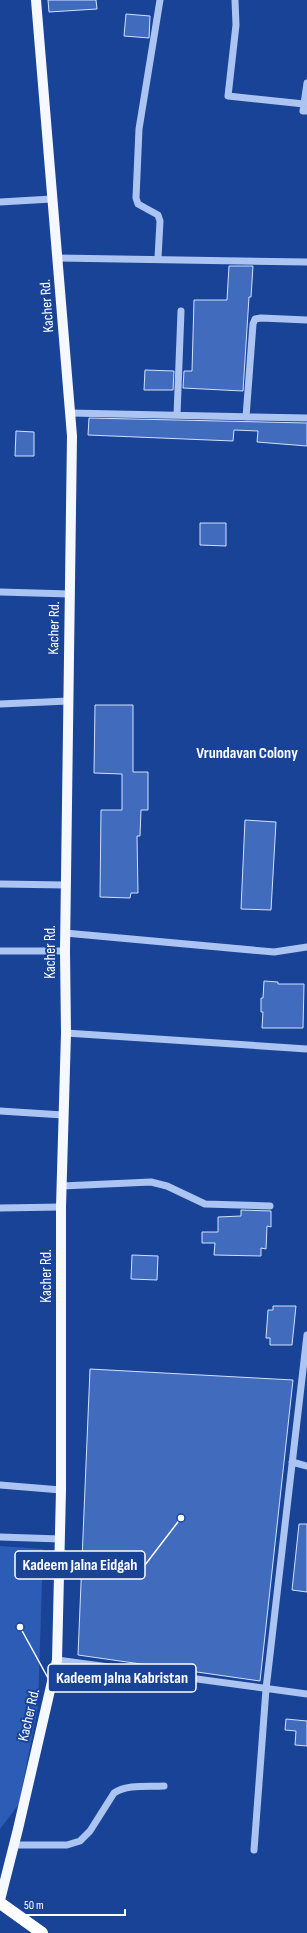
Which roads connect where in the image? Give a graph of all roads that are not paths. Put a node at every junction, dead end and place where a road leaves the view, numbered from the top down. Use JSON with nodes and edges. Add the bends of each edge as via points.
{"nodes":[{"id":1,"x":36,"y":0,"type":"edge"},
{"id":2,"x":160,"y":0,"type":"edge"},
{"id":3,"x":235,"y":0,"type":"edge"},
{"id":4,"x":307,"y":83,"type":"edge"},
{"id":5,"x":306,"y":108,"type":"edge"},
{"id":6,"x":52,"y":200,"type":"junction"},
{"id":7,"x":0,"y":202,"type":"edge"},
{"id":8,"x":58,"y":258,"type":"junction"},
{"id":9,"x":158,"y":258,"type":"junction"},
{"id":10,"x":307,"y":262,"type":"edge"},
{"id":11,"x":181,"y":311,"type":"dead end"},
{"id":12,"x":307,"y":320,"type":"edge"},
{"id":13,"x":70,"y":413,"type":"junction"},
{"id":14,"x":177,"y":415,"type":"junction"},
{"id":15,"x":246,"y":417,"type":"junction"},
{"id":16,"x":307,"y":418,"type":"edge"},
{"id":17,"x":0,"y":592,"type":"edge"},
{"id":18,"x":70,"y":594,"type":"junction"},
{"id":19,"x":68,"y":701,"type":"junction"},
{"id":20,"x":0,"y":704,"type":"edge"},
{"id":21,"x":0,"y":884,"type":"edge"},
{"id":22,"x":66,"y":885,"type":"junction"},
{"id":23,"x":65,"y":933,"type":"junction"},
{"id":24,"x":307,"y":947,"type":"edge"},
{"id":25,"x":0,"y":951,"type":"edge"},
{"id":26,"x":65,"y":951,"type":"junction"},
{"id":27,"x":66,"y":1032,"type":"junction"},
{"id":28,"x":307,"y":1050,"type":"edge"},
{"id":29,"x":0,"y":1111,"type":"edge"},
{"id":30,"x":63,"y":1115,"type":"junction"},
{"id":31,"x":62,"y":1186,"type":"junction"},
{"id":32,"x":270,"y":1206,"type":"dead end"},
{"id":33,"x":61,"y":1207,"type":"junction"},
{"id":34,"x":0,"y":1208,"type":"edge"},
{"id":35,"x":307,"y":1335,"type":"edge"},
{"id":36,"x":292,"y":1462,"type":"junction"},
{"id":37,"x":307,"y":1466,"type":"edge"},
{"id":38,"x":0,"y":1485,"type":"edge"},
{"id":39,"x":61,"y":1490,"type":"junction"},
{"id":40,"x":0,"y":1537,"type":"edge"},
{"id":41,"x":60,"y":1539,"type":"junction"},
{"id":42,"x":57,"y":1660,"type":"junction"},
{"id":43,"x":266,"y":1689,"type":"junction"},
{"id":44,"x":307,"y":1694,"type":"edge"},
{"id":45,"x":164,"y":1786,"type":"dead end"},
{"id":46,"x":14,"y":1845,"type":"junction"},
{"id":47,"x":254,"y":1850,"type":"dead end"},
{"id":48,"x":0,"y":1901,"type":"edge"},
{"id":49,"x":42,"y":1933,"type":"edge"}],
"edges":[{"from":1,"to":6,"type":"main road","name":"Kacher Rd."},
{"from":2,"to":9,"type":"street","via":[[139,129],[136,198],[138,204],[158,215]]},
{"from":3,"to":5,"type":"street","via":[[236,25],[228,96]]},
{"from":4,"to":5,"type":"street"},
{"from":6,"to":7,"type":"street"},
{"from":6,"to":8,"type":"main road","name":"Kacher Rd."},
{"from":8,"to":9,"type":"street"},
{"from":8,"to":13,"type":"main road","name":"Kacher Rd."},
{"from":9,"to":10,"type":"street"},
{"from":11,"to":14,"type":"street"},
{"from":12,"to":15,"type":"street","via":[[255,319]]},
{"from":13,"to":14,"type":"street"},
{"from":13,"to":18,"type":"main road","name":"Kacher Rd."},
{"from":14,"to":15,"type":"street"},
{"from":15,"to":16,"type":"street"},
{"from":17,"to":18,"type":"street"},
{"from":18,"to":19,"type":"main road","name":"Kacher Rd."},
{"from":19,"to":20,"type":"street"},
{"from":19,"to":22,"type":"main road","name":"Kacher Rd."},
{"from":21,"to":22,"type":"street"},
{"from":22,"to":23,"type":"main road","name":"Kacher Rd."},
{"from":23,"to":24,"type":"street","via":[[274,952]]},
{"from":23,"to":26,"type":"main road","name":"Kacher Rd."},
{"from":25,"to":26,"type":"street"},
{"from":26,"to":27,"type":"main road","name":"Kacher Rd."},
{"from":27,"to":28,"type":"street"},
{"from":27,"to":30,"type":"main road","name":"Kacher Rd."},
{"from":29,"to":30,"type":"street"},
{"from":30,"to":31,"type":"main road","name":"Kacher Rd."},
{"from":31,"to":32,"type":"street","via":[[151,1182],[167,1186],[205,1204]]},
{"from":31,"to":33,"type":"main road","name":"Kacher Rd."},
{"from":33,"to":34,"type":"street"},
{"from":33,"to":39,"type":"main road","name":"Kacher Rd."},
{"from":35,"to":36,"type":"street"},
{"from":36,"to":37,"type":"street"},
{"from":36,"to":43,"type":"street"},
{"from":38,"to":39,"type":"street"},
{"from":39,"to":41,"type":"main road","name":"Kacher Rd."},
{"from":40,"to":41,"type":"street"},
{"from":41,"to":42,"type":"main road","name":"Kacher Rd."},
{"from":42,"to":43,"type":"street"},
{"from":42,"to":46,"type":"main road","name":"Kacher Rd."},
{"from":43,"to":44,"type":"street"},
{"from":43,"to":47,"type":"street"},
{"from":45,"to":46,"type":"street","via":[[121,1789],[110,1798],[85,1836],[75,1843]]},
{"from":46,"to":48,"type":"main road","name":"Kacher Rd."},
{"from":48,"to":49,"type":"highway"}]}
